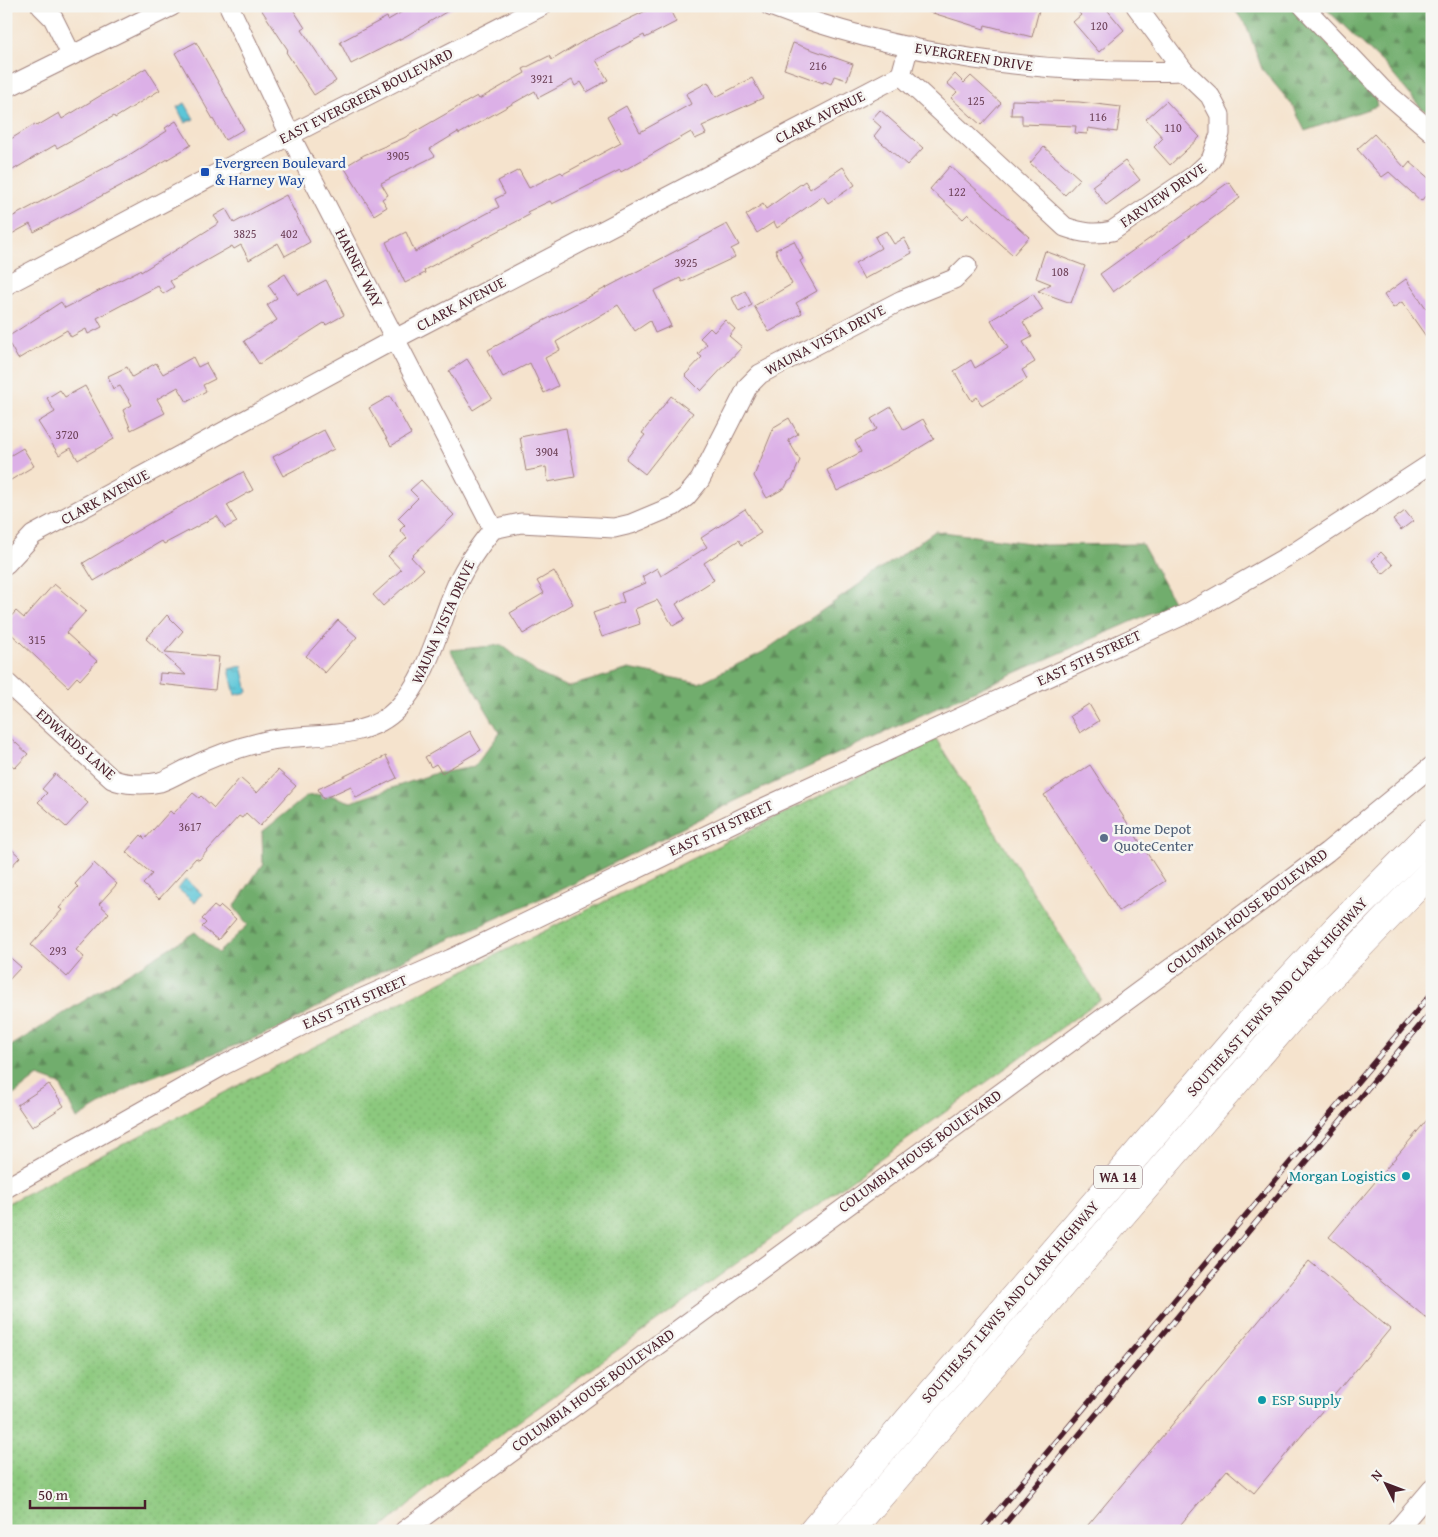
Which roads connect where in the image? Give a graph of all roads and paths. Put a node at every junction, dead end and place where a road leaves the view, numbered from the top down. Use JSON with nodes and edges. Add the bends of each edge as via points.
{"nodes":[{"id":1,"x":41,"y":6,"type":"edge"},
{"id":2,"x":172,"y":6,"type":"edge"},
{"id":3,"x":229,"y":6,"type":"edge"},
{"id":4,"x":542,"y":6,"type":"edge"},
{"id":5,"x":770,"y":6,"type":"edge"},
{"id":6,"x":1136,"y":6,"type":"edge"},
{"id":7,"x":1303,"y":6,"type":"edge"},
{"id":8,"x":909,"y":46,"type":"junction"},
{"id":9,"x":71,"y":54,"type":"junction"},
{"id":10,"x":1184,"y":71,"type":"junction"},
{"id":11,"x":901,"y":75,"type":"junction"},
{"id":12,"x":6,"y":88,"type":"edge"},
{"id":13,"x":1432,"y":132,"type":"edge"},
{"id":14,"x":290,"y":134,"type":"junction"},
{"id":15,"x":967,"y":266,"type":"dead end"},
{"id":16,"x":6,"y":285,"type":"edge"},
{"id":17,"x":395,"y":339,"type":"junction"},
{"id":18,"x":1432,"y":462,"type":"edge"},
{"id":19,"x":493,"y":528,"type":"junction"},
{"id":20,"x":6,"y":564,"type":"edge"},
{"id":21,"x":6,"y":682,"type":"edge"},
{"id":22,"x":1432,"y":766,"type":"edge"},
{"id":23,"x":124,"y":784,"type":"joint"},
{"id":24,"x":1432,"y":832,"type":"edge"},
{"id":25,"x":1432,"y":871,"type":"edge"},
{"id":26,"x":6,"y":1188,"type":"edge"},
{"id":27,"x":1432,"y":1489,"type":"edge"},
{"id":28,"x":404,"y":1531,"type":"edge"},
{"id":29,"x":813,"y":1531,"type":"edge"},
{"id":30,"x":850,"y":1531,"type":"edge"},
{"id":31,"x":1396,"y":1531,"type":"edge"}],
"edges":[{"from":1,"to":9,"type":"street","via":[[52,18]]},
{"from":2,"to":9,"type":"street"},
{"from":3,"to":14,"type":"street","name":"HARNEY WAY"},
{"from":4,"to":14,"type":"street","name":"EAST EVERGREEN BOULEVARD"},
{"from":5,"to":8,"type":"street","name":"EVERGREEN DRIVE"},
{"from":6,"to":10,"type":"street","name":"FARVIEW DRIVE"},
{"from":7,"to":13,"type":"street","via":[[1383,90]]},
{"from":8,"to":10,"type":"street","name":"EVERGREEN DRIVE","via":[[1065,70]]},
{"from":8,"to":11,"type":"street"},
{"from":9,"to":12,"type":"street"},
{"from":10,"to":11,"type":"street","name":"FARVIEW DRIVE","via":[[1210,96],[1220,114],[1220,134],[1211,160],[1195,175],[1112,231],[1098,234],[1081,233],[1052,217]]},
{"from":11,"to":17,"type":"street","name":"CLARK AVENUE"},
{"from":14,"to":16,"type":"street","name":"EAST EVERGREEN BOULEVARD"},
{"from":14,"to":17,"type":"street","name":"HARNEY WAY"},
{"from":15,"to":19,"type":"street","name":"WAUNA VISTA DRIVE","via":[[954,279],[902,300],[760,374],[748,386],[700,480],[674,506],[614,528],[521,523]]},
{"from":17,"to":19,"type":"street","name":"HARNEY WAY"},
{"from":17,"to":20,"type":"street","name":"CLARK AVENUE","via":[[34,535]]},
{"from":18,"to":26,"type":"street","name":"EAST 5TH STREET","via":[[1297,551],[1190,612],[761,809],[451,959],[313,1020],[220,1067]]},
{"from":19,"to":23,"type":"street","name":"WAUNA VISTA DRIVE","via":[[474,552],[458,582],[414,688],[397,709],[380,722],[346,732],[262,742],[209,758],[160,782]]},
{"from":21,"to":23,"type":"street","name":"EDWARDS LANE","via":[[112,779]]},
{"from":22,"to":28,"type":"street","name":"COLUMBIA HOUSE BOULEVARD","via":[[1272,893]]},
{"from":24,"to":29,"type":"highway","name":"SOUTHEAST LEWIS AND CLARK HIGHWAY","number":"WA 14","via":[[1247,1026]]},
{"from":25,"to":30,"type":"highway","name":"SOUTHEAST LEWIS AND CLARK HIGHWAY","number":"WA 14","via":[[1297,1011]]},
{"from":27,"to":31,"type":"street"}]}
